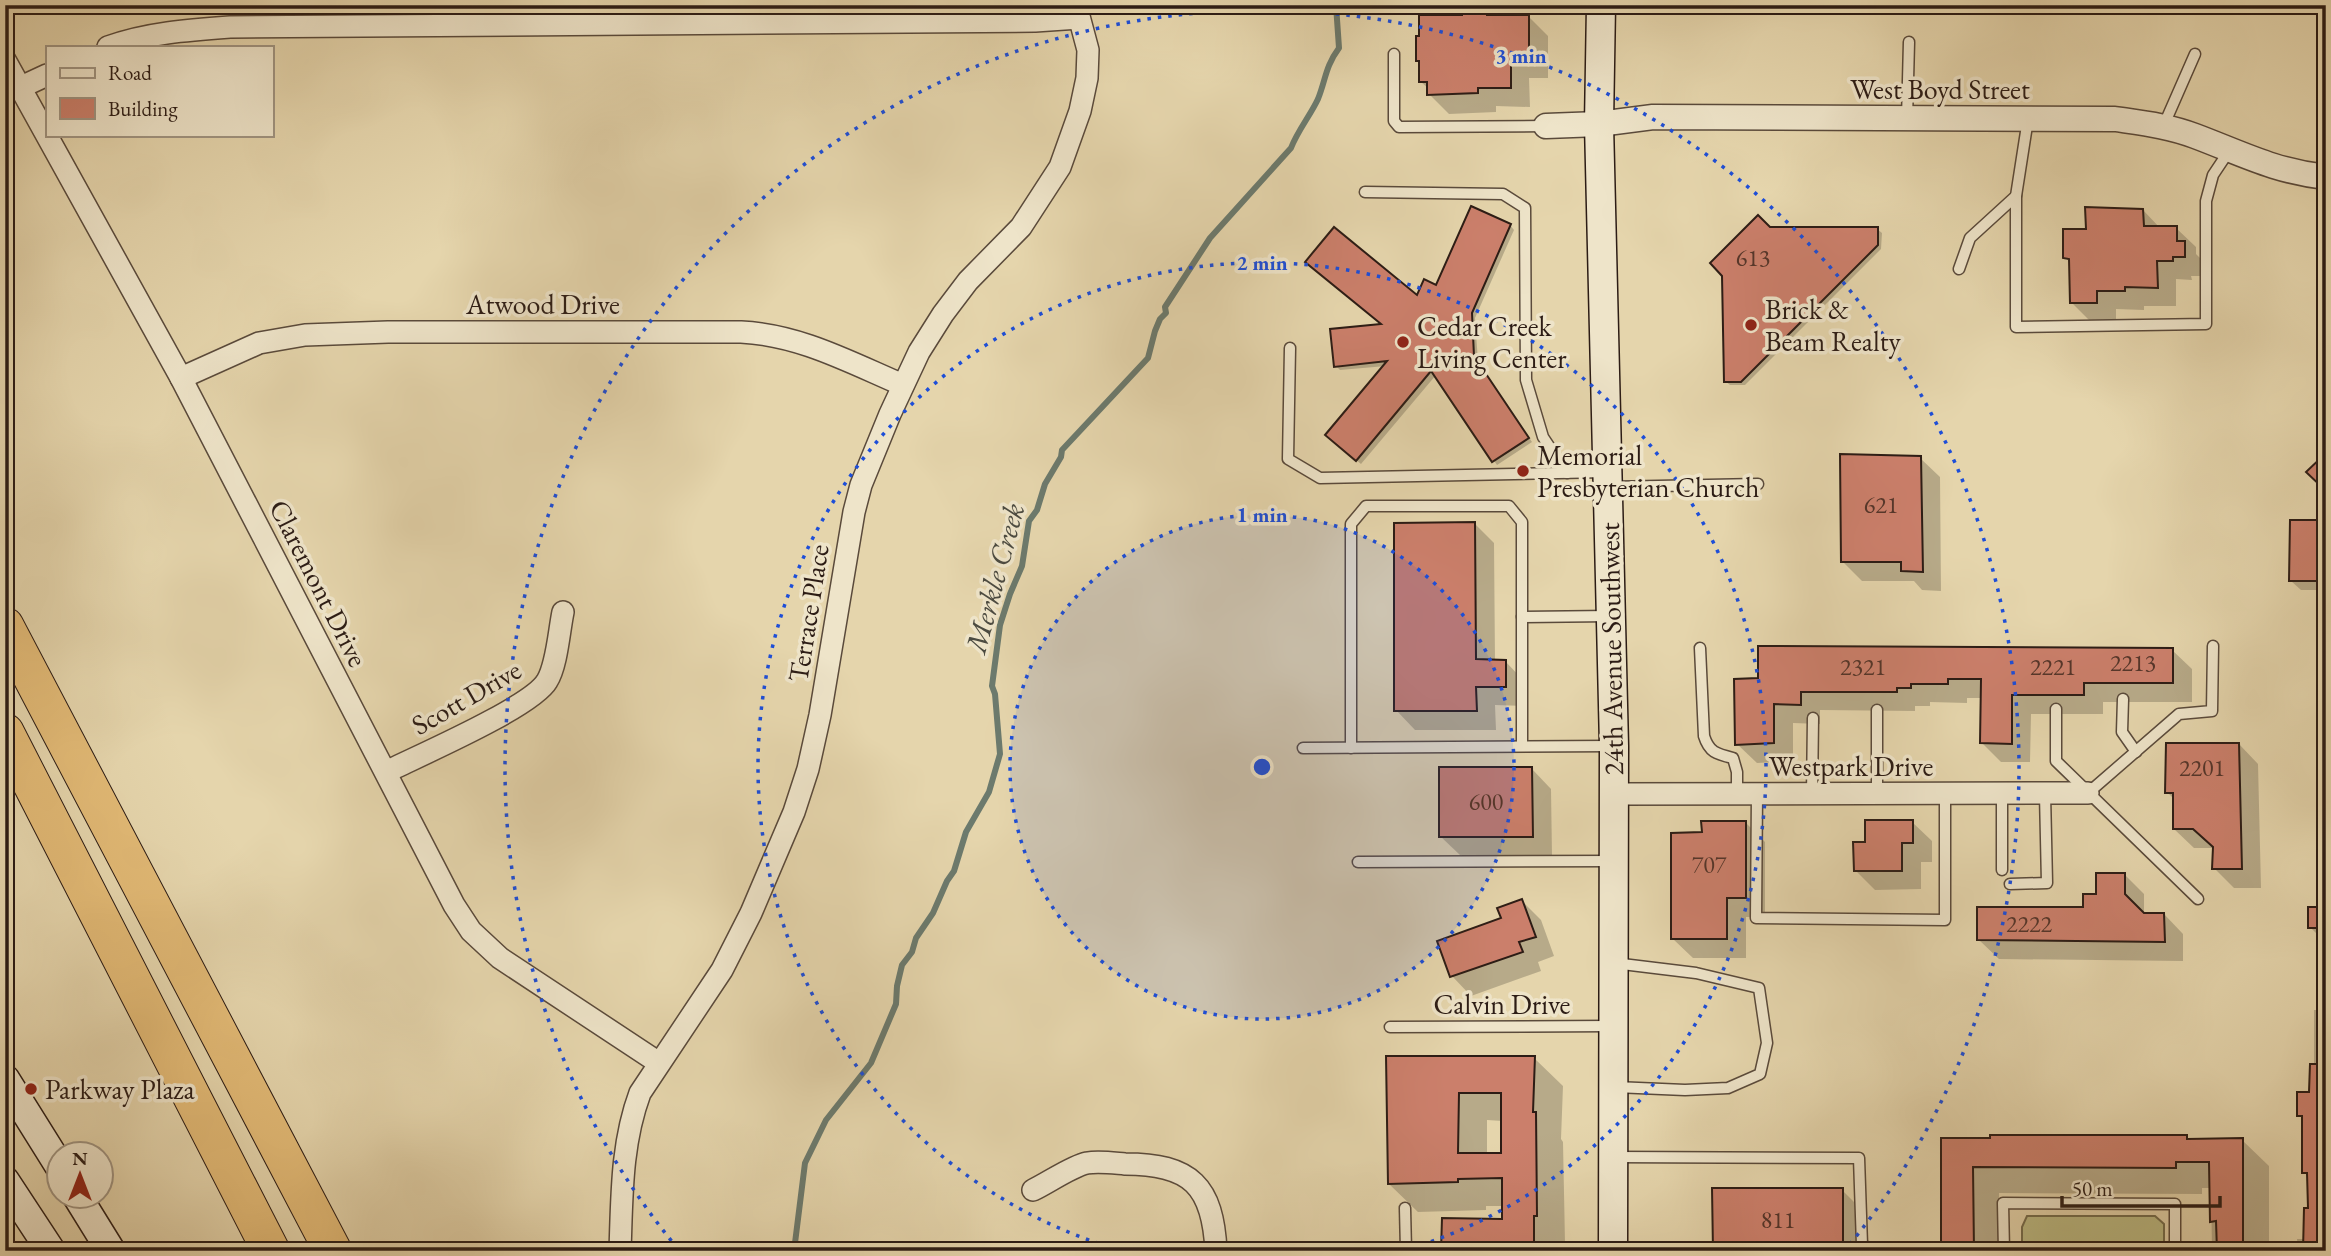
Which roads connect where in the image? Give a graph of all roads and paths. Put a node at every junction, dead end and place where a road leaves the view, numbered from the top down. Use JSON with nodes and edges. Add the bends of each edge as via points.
{"nodes":[{"id":1,"x":1601,"y":5,"type":"edge"},
{"id":2,"x":1078,"y":12,"type":"edge"},
{"id":3,"x":1909,"y":42,"type":"dead end"},
{"id":4,"x":111,"y":46,"type":"edge"},
{"id":5,"x":1394,"y":54,"type":"dead end"},
{"id":6,"x":2195,"y":54,"type":"dead end"},
{"id":7,"x":5,"y":61,"type":"edge"},
{"id":8,"x":46,"y":75,"type":"edge"},
{"id":9,"x":19,"y":88,"type":"junction"},
{"id":10,"x":1907,"y":119,"type":"junction"},
{"id":11,"x":2028,"y":119,"type":"junction"},
{"id":12,"x":1599,"y":124,"type":"junction"},
{"id":13,"x":1546,"y":126,"type":"joint"},
{"id":14,"x":2163,"y":127,"type":"junction"},
{"id":15,"x":2229,"y":151,"type":"junction"},
{"id":16,"x":2326,"y":177,"type":"edge"},
{"id":17,"x":1365,"y":192,"type":"dead end"},
{"id":18,"x":2016,"y":196,"type":"junction"},
{"id":19,"x":1959,"y":269,"type":"dead end"},
{"id":20,"x":1290,"y":348,"type":"dead end"},
{"id":21,"x":181,"y":378,"type":"junction"},
{"id":22,"x":903,"y":386,"type":"junction"},
{"id":23,"x":1567,"y":473,"type":"junction"},
{"id":24,"x":1608,"y":480,"type":"junction"},
{"id":25,"x":1758,"y":484,"type":"dead end"},
{"id":26,"x":563,"y":612,"type":"dead end"},
{"id":27,"x":1611,"y":616,"type":"junction"},
{"id":28,"x":1522,"y":617,"type":"junction"},
{"id":29,"x":5,"y":626,"type":"edge"},
{"id":30,"x":2213,"y":646,"type":"dead end"},
{"id":31,"x":1700,"y":648,"type":"dead end"},
{"id":32,"x":2123,"y":699,"type":"dead end"},
{"id":33,"x":2056,"y":709,"type":"dead end"},
{"id":34,"x":1877,"y":710,"type":"dead end"},
{"id":35,"x":1813,"y":718,"type":"dead end"},
{"id":36,"x":5,"y":732,"type":"edge"},
{"id":37,"x":1522,"y":746,"type":"junction"},
{"id":38,"x":1614,"y":746,"type":"junction"},
{"id":39,"x":1303,"y":748,"type":"dead end"},
{"id":40,"x":1350,"y":748,"type":"junction"},
{"id":41,"x":2136,"y":752,"type":"junction"},
{"id":42,"x":386,"y":772,"type":"junction"},
{"id":43,"x":1747,"y":793,"type":"junction"},
{"id":44,"x":2088,"y":793,"type":"junction"},
{"id":45,"x":1614,"y":794,"type":"junction"},
{"id":46,"x":1812,"y":794,"type":"junction"},
{"id":47,"x":1877,"y":794,"type":"junction"},
{"id":48,"x":1945,"y":794,"type":"junction"},
{"id":49,"x":2002,"y":794,"type":"junction"},
{"id":50,"x":2045,"y":794,"type":"junction"},
{"id":51,"x":1614,"y":861,"type":"junction"},
{"id":52,"x":1358,"y":862,"type":"dead end"},
{"id":53,"x":2002,"y":870,"type":"dead end"},
{"id":54,"x":2010,"y":884,"type":"dead end"},
{"id":55,"x":2198,"y":899,"type":"dead end"},
{"id":56,"x":1614,"y":962,"type":"junction"},
{"id":57,"x":1614,"y":1026,"type":"junction"},
{"id":58,"x":1390,"y":1027,"type":"dead end"},
{"id":59,"x":659,"y":1063,"type":"junction"},
{"id":60,"x":5,"y":1079,"type":"edge"},
{"id":61,"x":1614,"y":1087,"type":"junction"},
{"id":62,"x":46,"y":1145,"type":"edge"},
{"id":63,"x":1614,"y":1157,"type":"junction"},
{"id":64,"x":5,"y":1181,"type":"edge"},
{"id":65,"x":1033,"y":1190,"type":"dead end"},
{"id":66,"x":1405,"y":1208,"type":"dead end"},
{"id":67,"x":86,"y":1210,"type":"edge"},
{"id":68,"x":51,"y":1251,"type":"edge"},
{"id":69,"x":111,"y":1251,"type":"edge"},
{"id":70,"x":271,"y":1251,"type":"edge"},
{"id":71,"x":333,"y":1251,"type":"edge"},
{"id":72,"x":620,"y":1251,"type":"edge"},
{"id":73,"x":1216,"y":1251,"type":"edge"},
{"id":74,"x":1406,"y":1251,"type":"edge"},
{"id":75,"x":1614,"y":1251,"type":"edge"},
{"id":76,"x":1875,"y":1251,"type":"edge"},
{"id":77,"x":2004,"y":1251,"type":"edge"},
{"id":78,"x":2175,"y":1251,"type":"edge"}],
"edges":[{"from":1,"to":12,"type":"main road","name":"24th Avenue Southwest"},
{"from":2,"to":4,"type":"street","via":[[1007,21],[230,27],[156,34]]},
{"from":2,"to":22,"type":"street","name":"Terrace Place","via":[[1088,50],[1087,78],[1060,167],[1021,227],[953,299]]},
{"from":3,"to":10,"type":"lane"},
{"from":5,"to":13,"type":"lane","via":[[1394,121],[1399,127]]},
{"from":6,"to":14,"type":"lane"},
{"from":7,"to":9,"type":"street","name":"Claremont Drive"},
{"from":8,"to":9,"type":"street"},
{"from":9,"to":21,"type":"street","name":"Claremont Drive"},
{"from":10,"to":11,"type":"street","name":"West Boyd Street"},
{"from":10,"to":12,"type":"street","name":"West Boyd Street","via":[[1653,117]]},
{"from":11,"to":14,"type":"street","name":"West Boyd Street","via":[[2115,119]]},
{"from":11,"to":18,"type":"lane"},
{"from":12,"to":13,"type":"street","name":"West Boyd Street"},
{"from":12,"to":24,"type":"main road","name":"24th Avenue Southwest"},
{"from":14,"to":15,"type":"street","name":"West Boyd Street"},
{"from":15,"to":16,"type":"street","name":"West Boyd Street","via":[[2287,171]]},
{"from":15,"to":18,"type":"lane","via":[[2213,175],[2206,201],[2206,324],[2016,327]]},
{"from":17,"to":23,"type":"lane","via":[[1503,194],[1525,208],[1526,380],[1543,436]]},
{"from":18,"to":19,"type":"lane","via":[[1970,237]]},
{"from":20,"to":23,"type":"lane","via":[[1288,458],[1320,478]]},
{"from":21,"to":22,"type":"street","name":"Atwood Drive","via":[[259,343],[305,335],[730,332],[793,339]]},
{"from":21,"to":42,"type":"street","name":"Claremont Drive"},
{"from":22,"to":59,"type":"street","name":"Terrace Place","via":[[860,485],[820,715],[794,812],[722,970]]},
{"from":23,"to":24,"type":"lane"},
{"from":24,"to":25,"type":"lane"},
{"from":24,"to":27,"type":"main road","name":"24th Avenue Southwest"},
{"from":26,"to":42,"type":"street","name":"Scott Drive","via":[[552,668],[538,692]]},
{"from":27,"to":28,"type":"lane"},
{"from":27,"to":38,"type":"main road","name":"24th Avenue Southwest"},
{"from":28,"to":37,"type":"lane"},
{"from":28,"to":40,"type":"lane","via":[[1522,522],[1509,506],[1366,506],[1350,524]]},
{"from":29,"to":71,"type":"highway"},
{"from":30,"to":41,"type":"lane","via":[[2213,711],[2179,714]]},
{"from":31,"to":43,"type":"lane","via":[[1708,749],[1732,758]]},
{"from":32,"to":41,"type":"lane","via":[[2122,732]]},
{"from":33,"to":44,"type":"lane","via":[[2056,761]]},
{"from":34,"to":47,"type":"lane"},
{"from":35,"to":46,"type":"lane"},
{"from":36,"to":70,"type":"highway"},
{"from":37,"to":38,"type":"lane"},
{"from":37,"to":40,"type":"lane"},
{"from":38,"to":45,"type":"main road","name":"24th Avenue Southwest"},
{"from":39,"to":40,"type":"lane"},
{"from":41,"to":44,"type":"lane"},
{"from":42,"to":59,"type":"street","name":"Claremont Drive","via":[[471,931],[526,976]]},
{"from":43,"to":45,"type":"street","name":"Westpark Drive"},
{"from":43,"to":46,"type":"street","name":"Westpark Drive"},
{"from":43,"to":48,"type":"lane","via":[[1756,918],[1931,920],[1945,920]]},
{"from":44,"to":50,"type":"street","name":"Westpark Drive"},
{"from":44,"to":55,"type":"lane"},
{"from":45,"to":51,"type":"main road","name":"24th Avenue Southwest"},
{"from":46,"to":47,"type":"street","name":"Westpark Drive"},
{"from":47,"to":48,"type":"street","name":"Westpark Drive"},
{"from":48,"to":49,"type":"street","name":"Westpark Drive"},
{"from":49,"to":50,"type":"street","name":"Westpark Drive"},
{"from":49,"to":53,"type":"lane"},
{"from":50,"to":54,"type":"lane","via":[[2047,883]]},
{"from":51,"to":52,"type":"lane"},
{"from":51,"to":56,"type":"main road","name":"24th Avenue Southwest"},
{"from":56,"to":57,"type":"main road","name":"24th Avenue Southwest"},
{"from":56,"to":61,"type":"lane","via":[[1696,973],[1759,988],[1767,1043],[1760,1074],[1728,1088]]},
{"from":57,"to":58,"type":"lane","name":"Calvin Drive"},
{"from":57,"to":61,"type":"main road","name":"24th Avenue Southwest"},
{"from":59,"to":72,"type":"street","name":"Terrace Place","via":[[640,1093],[629,1126]]},
{"from":60,"to":62,"type":"main road"},
{"from":61,"to":63,"type":"main road","name":"24th Avenue Southwest"},
{"from":63,"to":75,"type":"main road","name":"24th Avenue Southwest"},
{"from":63,"to":76,"type":"lane","via":[[1859,1158],[1862,1245]]},
{"from":64,"to":68,"type":"main road"},
{"from":65,"to":73,"type":"street","via":[[1085,1163],[1174,1170],[1191,1179],[1212,1210]]},
{"from":66,"to":74,"type":"lane"},
{"from":67,"to":69,"type":"main road"},
{"from":77,"to":78,"type":"lane","via":[[2003,1203],[2175,1204]]}]}
